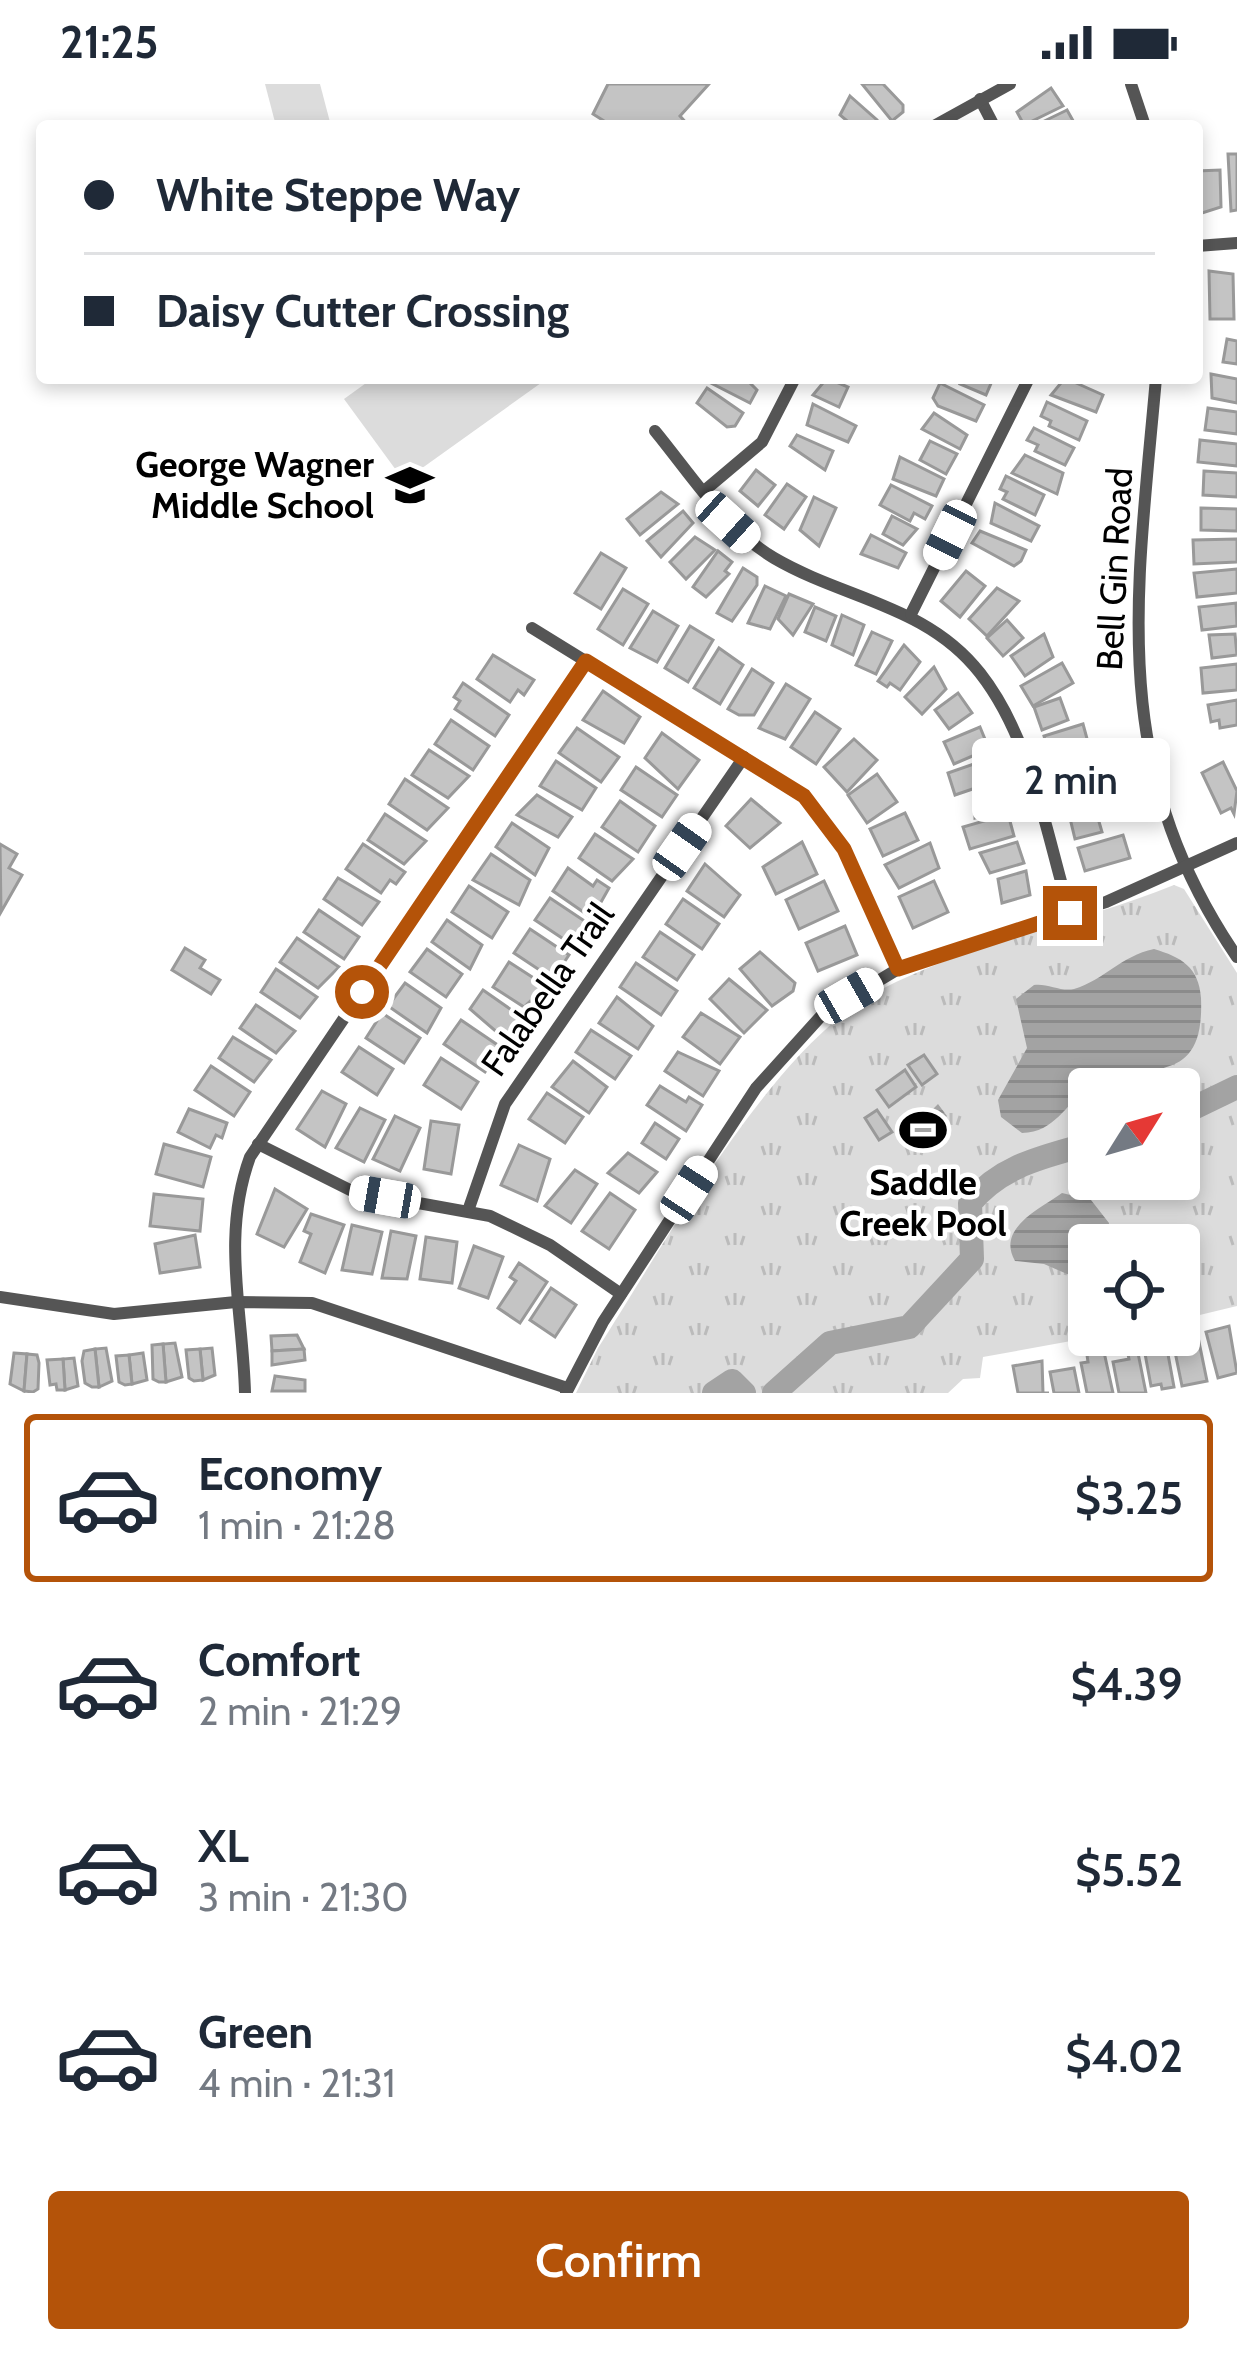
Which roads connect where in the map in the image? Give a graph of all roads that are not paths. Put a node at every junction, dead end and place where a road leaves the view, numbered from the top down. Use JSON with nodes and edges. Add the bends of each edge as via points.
{"nodes":[{"id":1,"x":1010,"y":84,"type":"edge"},
{"id":2,"x":1131,"y":84,"type":"edge"},
{"id":3,"x":980,"y":100,"type":"junction"},
{"id":4,"x":945,"y":120,"type":"edge"},
{"id":5,"x":991,"y":120,"type":"edge"},
{"id":6,"x":1143,"y":120,"type":"edge"},
{"id":7,"x":1237,"y":243,"type":"edge"},
{"id":8,"x":1203,"y":246,"type":"edge"},
{"id":9,"x":792,"y":384,"type":"edge"},
{"id":10,"x":1026,"y":384,"type":"edge"},
{"id":11,"x":1156,"y":384,"type":"edge"},
{"id":12,"x":655,"y":431,"type":"dead end"},
{"id":13,"x":704,"y":491,"type":"junction"},
{"id":14,"x":911,"y":614,"type":"junction"},
{"id":15,"x":532,"y":628,"type":"dead end"},
{"id":16,"x":586,"y":661,"type":"junction"},
{"id":17,"x":744,"y":758,"type":"junction"},
{"id":18,"x":1237,"y":843,"type":"edge"},
{"id":19,"x":1185,"y":866,"type":"junction"},
{"id":20,"x":1070,"y":913,"type":"junction"},
{"id":21,"x":1237,"y":957,"type":"edge"},
{"id":22,"x":898,"y":969,"type":"junction"},
{"id":23,"x":258,"y":1144,"type":"junction"},
{"id":24,"x":469,"y":1208,"type":"junction"},
{"id":25,"x":621,"y":1294,"type":"junction"},
{"id":26,"x":0,"y":1297,"type":"edge"},
{"id":27,"x":236,"y":1302,"type":"junction"},
{"id":28,"x":567,"y":1391,"type":"edge"},
{"id":29,"x":245,"y":1393,"type":"edge"}],
"edges":[{"from":1,"to":3,"type":"street"},
{"from":2,"to":6,"type":"street"},
{"from":3,"to":4,"type":"street"},
{"from":3,"to":5,"type":"street"},
{"from":7,"to":8,"type":"street"},
{"from":9,"to":13,"type":"street","via":[[761,442]]},
{"from":10,"to":14,"type":"street"},
{"from":11,"to":19,"type":"street","name":"Bell Gin Road","via":[[1136,636],[1148,756]]},
{"from":12,"to":13,"type":"street"},
{"from":13,"to":14,"type":"street","via":[[728,522],[778,560]]},
{"from":14,"to":20,"type":"street","via":[[960,651],[1005,711]]},
{"from":15,"to":16,"type":"street"},
{"from":16,"to":17,"type":"street"},
{"from":16,"to":23,"type":"street"},
{"from":17,"to":22,"type":"street","via":[[785,781],[825,820]]},
{"from":17,"to":24,"type":"street","name":"Falabella Trail","via":[[505,1104]]},
{"from":18,"to":19,"type":"street"},
{"from":19,"to":20,"type":"street"},
{"from":19,"to":21,"type":"street","name":"Bell Gin Road"},
{"from":20,"to":22,"type":"street"},
{"from":22,"to":25,"type":"street","via":[[823,1015],[770,1068]]},
{"from":23,"to":24,"type":"street","via":[[352,1191]]},
{"from":23,"to":27,"type":"street","via":[[236,1196]]},
{"from":24,"to":25,"type":"street","via":[[550,1244]]},
{"from":25,"to":28,"type":"street"},
{"from":26,"to":27,"type":"street","via":[[114,1314]]},
{"from":27,"to":28,"type":"street","via":[[357,1313]]},
{"from":27,"to":29,"type":"street"}]}
